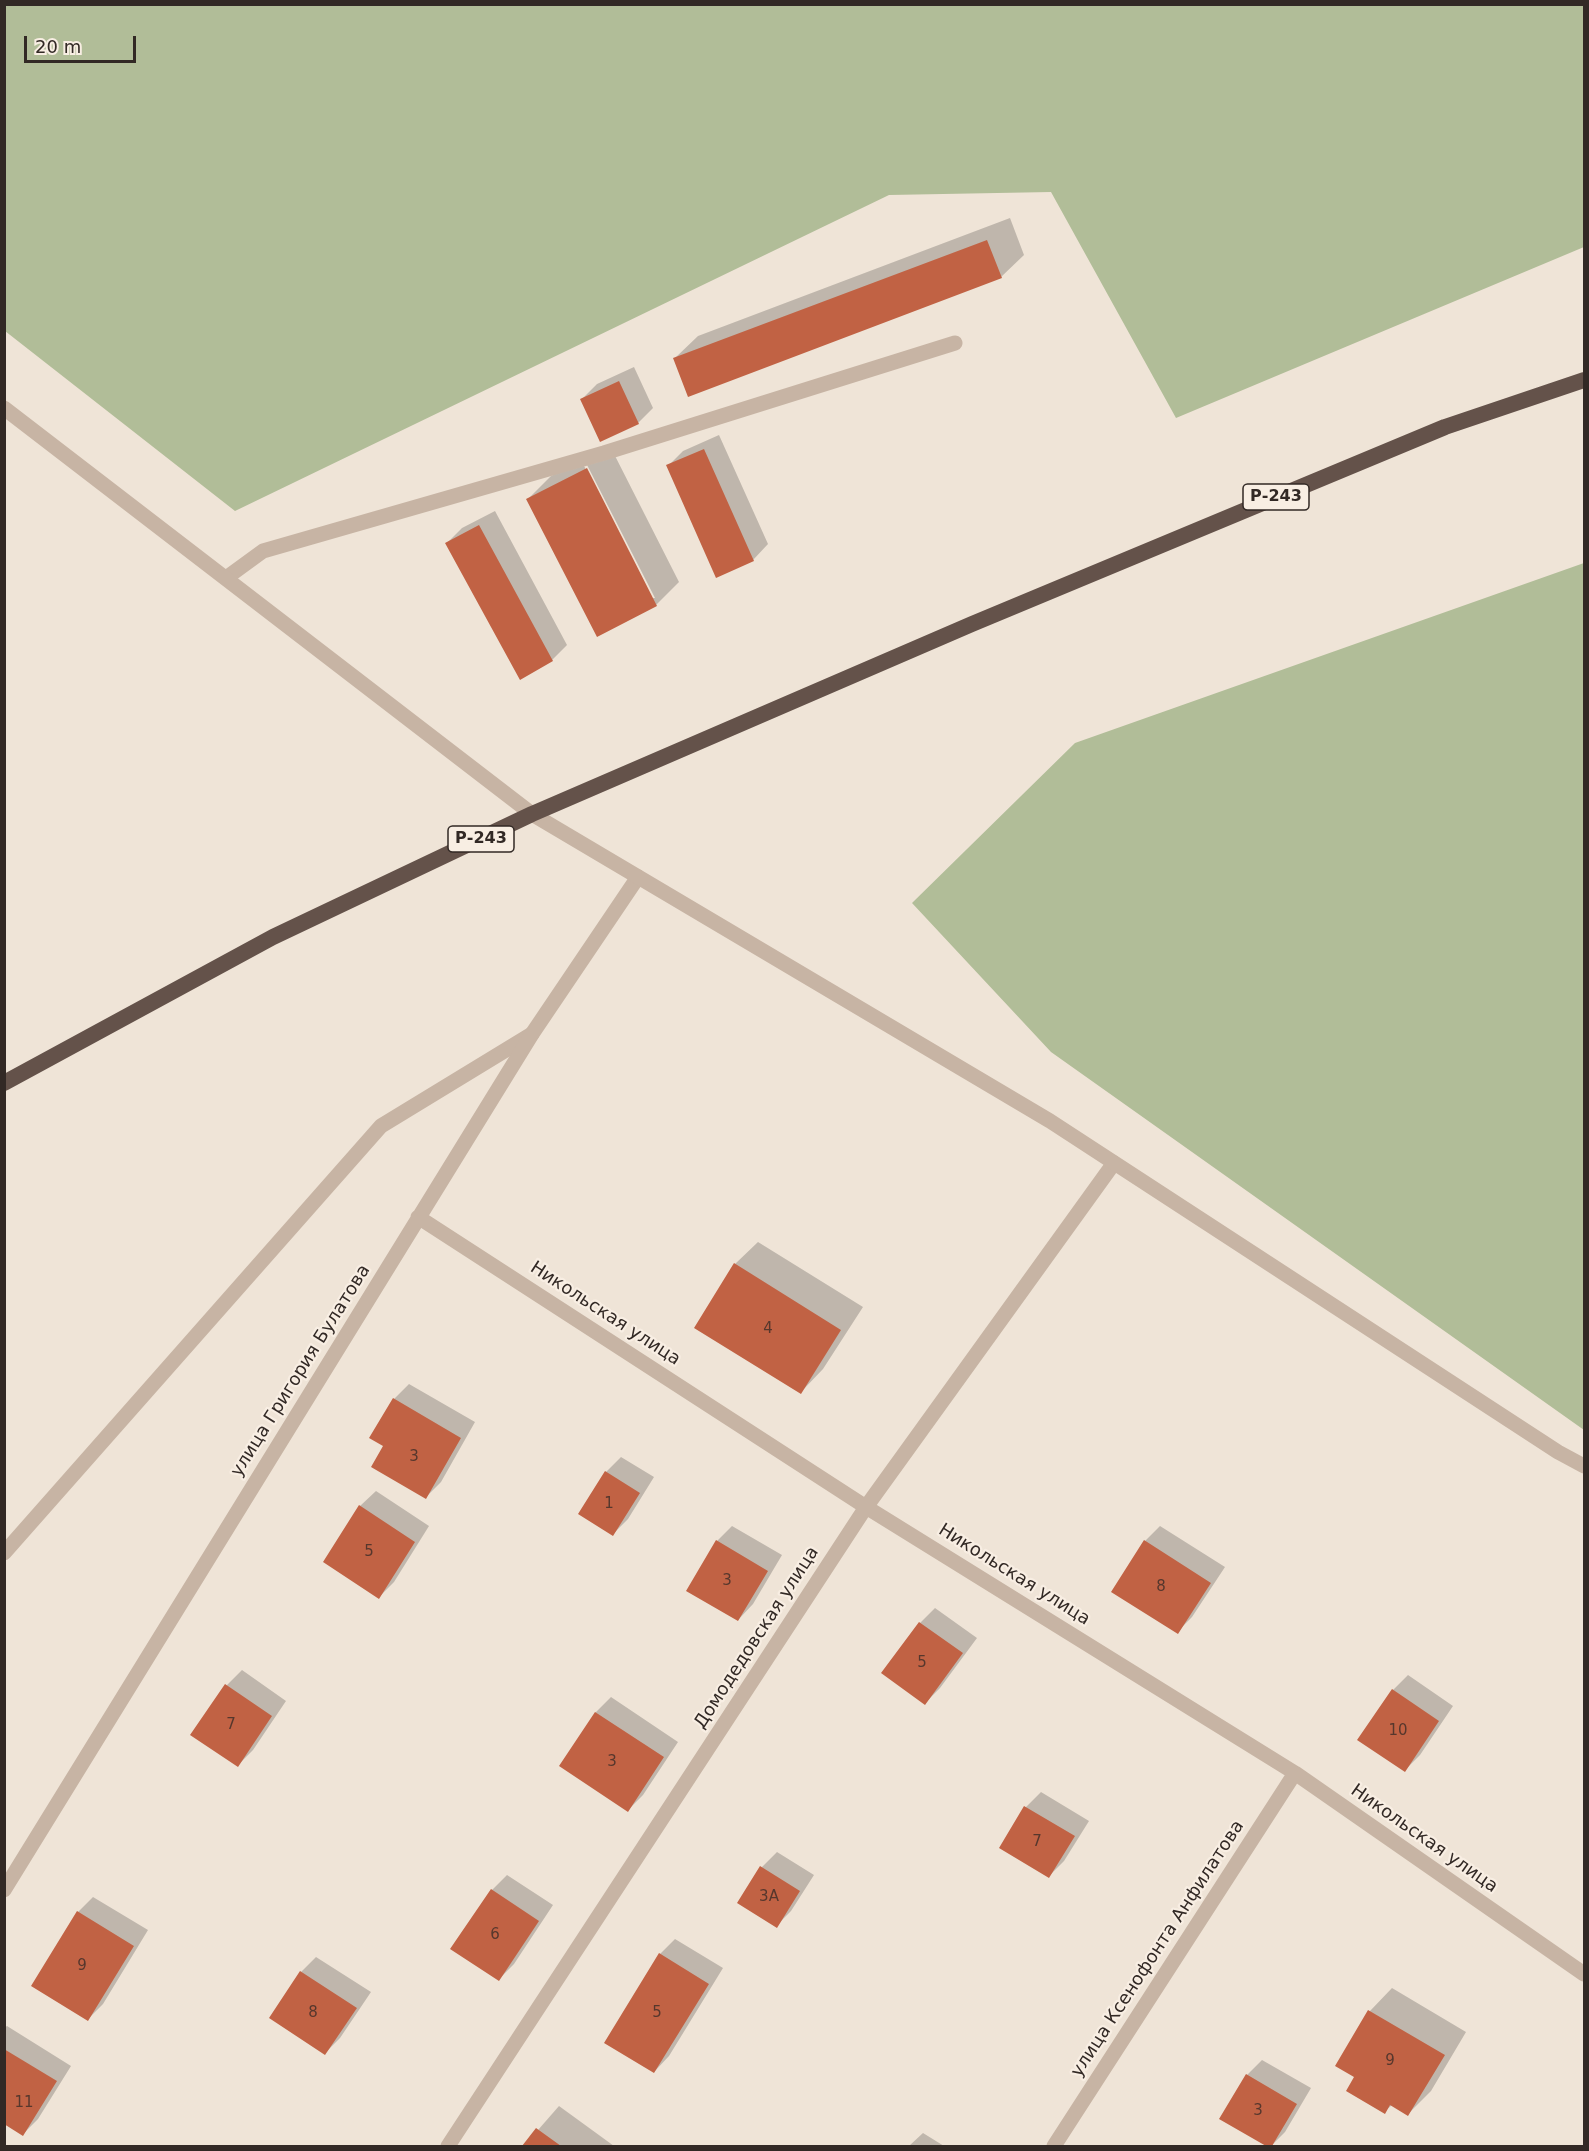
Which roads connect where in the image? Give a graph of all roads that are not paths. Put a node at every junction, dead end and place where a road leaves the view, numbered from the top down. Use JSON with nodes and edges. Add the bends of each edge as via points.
{"nodes":[{"id":1,"x":955,"y":343,"type":"dead end"},
{"id":2,"x":1584,"y":380,"type":"edge"},
{"id":3,"x":4,"y":408,"type":"edge"},
{"id":4,"x":226,"y":578,"type":"junction"},
{"id":5,"x":532,"y":814,"type":"junction"},
{"id":6,"x":638,"y":877,"type":"junction"},
{"id":7,"x":532,"y":1034,"type":"junction"},
{"id":8,"x":4,"y":1083,"type":"edge"},
{"id":9,"x":1114,"y":1163,"type":"junction"},
{"id":10,"x":418,"y":1217,"type":"junction"},
{"id":11,"x":1584,"y":1466,"type":"edge"},
{"id":12,"x":867,"y":1507,"type":"junction"},
{"id":13,"x":4,"y":1553,"type":"edge"},
{"id":14,"x":1295,"y":1773,"type":"junction"},
{"id":15,"x":4,"y":1890,"type":"edge"},
{"id":16,"x":1584,"y":1974,"type":"edge"},
{"id":17,"x":448,"y":2146,"type":"edge"},
{"id":18,"x":1054,"y":2146,"type":"edge"}],
"edges":[{"from":1,"to":4,"type":"street","via":[[604,453],[263,551]]},
{"from":2,"to":5,"type":"highway","number":"Р-243","via":[[1434,432],[972,624]]},
{"from":3,"to":4,"type":"street"},
{"from":4,"to":5,"type":"street"},
{"from":5,"to":6,"type":"street"},
{"from":5,"to":8,"type":"highway","number":"Р-243","via":[[273,937]]},
{"from":6,"to":7,"type":"street","name":"улица Григория Булатова"},
{"from":6,"to":9,"type":"street","via":[[1050,1121]]},
{"from":7,"to":10,"type":"street","name":"улица Григория Булатова"},
{"from":7,"to":13,"type":"street","via":[[381,1126]]},
{"from":9,"to":11,"type":"street"},
{"from":9,"to":12,"type":"street","name":"Домодедовская улица"},
{"from":10,"to":12,"type":"street","name":"Никольская улица"},
{"from":10,"to":15,"type":"street","name":"улица Григория Булатова"},
{"from":12,"to":14,"type":"street","name":"Никольская улица"},
{"from":12,"to":17,"type":"street","name":"Домодедовская улица"},
{"from":14,"to":16,"type":"street","name":"Никольская улица"},
{"from":14,"to":18,"type":"street","name":"улица Ксенофонта Анфилатова"}]}
